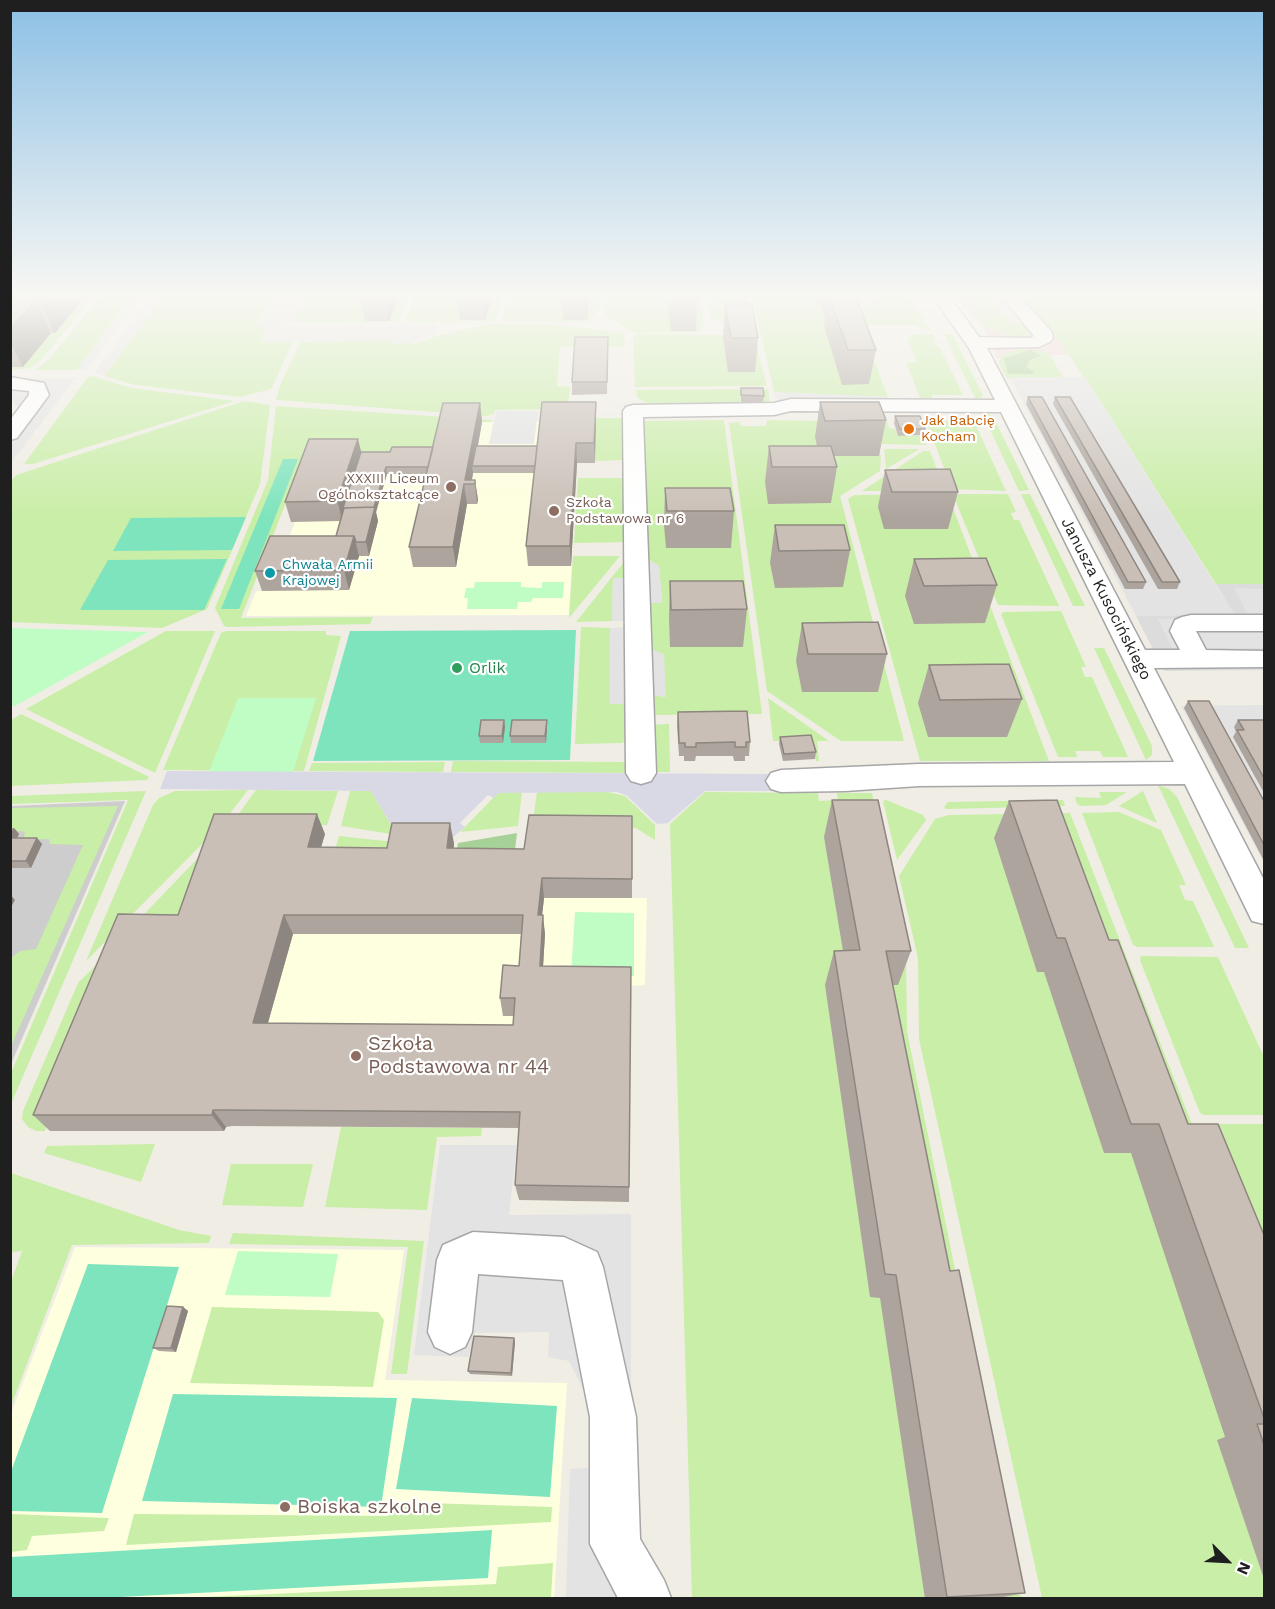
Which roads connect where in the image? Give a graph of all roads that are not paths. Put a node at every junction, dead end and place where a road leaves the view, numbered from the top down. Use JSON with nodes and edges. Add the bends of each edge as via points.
{"nodes":[{"id":1,"x":988,"y":368,"type":"edge"},
{"id":2,"x":10,"y":383,"type":"edge"},
{"id":3,"x":1007,"y":406,"type":"junction"},
{"id":4,"x":10,"y":434,"type":"edge"},
{"id":5,"x":1264,"y":623,"type":"edge"},
{"id":6,"x":1198,"y":659,"type":"junction"},
{"id":7,"x":1264,"y":659,"type":"edge"},
{"id":8,"x":1136,"y":660,"type":"junction"},
{"id":9,"x":641,"y":773,"type":"dead end"},
{"id":10,"x":1194,"y":773,"type":"junction"},
{"id":11,"x":781,"y":781,"type":"dead end"},
{"id":12,"x":1264,"y":911,"type":"edge"},
{"id":13,"x":450,"y":1332,"type":"dead end"},
{"id":14,"x":646,"y":1599,"type":"edge"}],
"edges":[{"from":1,"to":3,"type":"street","name":"Janusza Kusocińskiego"},
{"from":2,"to":4,"type":"street","via":[[37,387],[39,395]]},
{"from":3,"to":8,"type":"street","name":"Janusza Kusocińskiego"},
{"from":3,"to":9,"type":"street","via":[[791,405],[774,409],[633,411]]},
{"from":5,"to":6,"type":"street","via":[[1184,626]]},
{"from":6,"to":7,"type":"street"},
{"from":6,"to":8,"type":"street"},
{"from":8,"to":10,"type":"street","name":"Janusza Kusocińskiego"},
{"from":10,"to":11,"type":"street","via":[[919,775]]},
{"from":10,"to":12,"type":"street","name":"Janusza Kusocińskiego"},
{"from":13,"to":14,"type":"street","via":[[458,1260],[474,1253],[564,1258],[582,1267],[613,1417],[615,1544]]}]}
